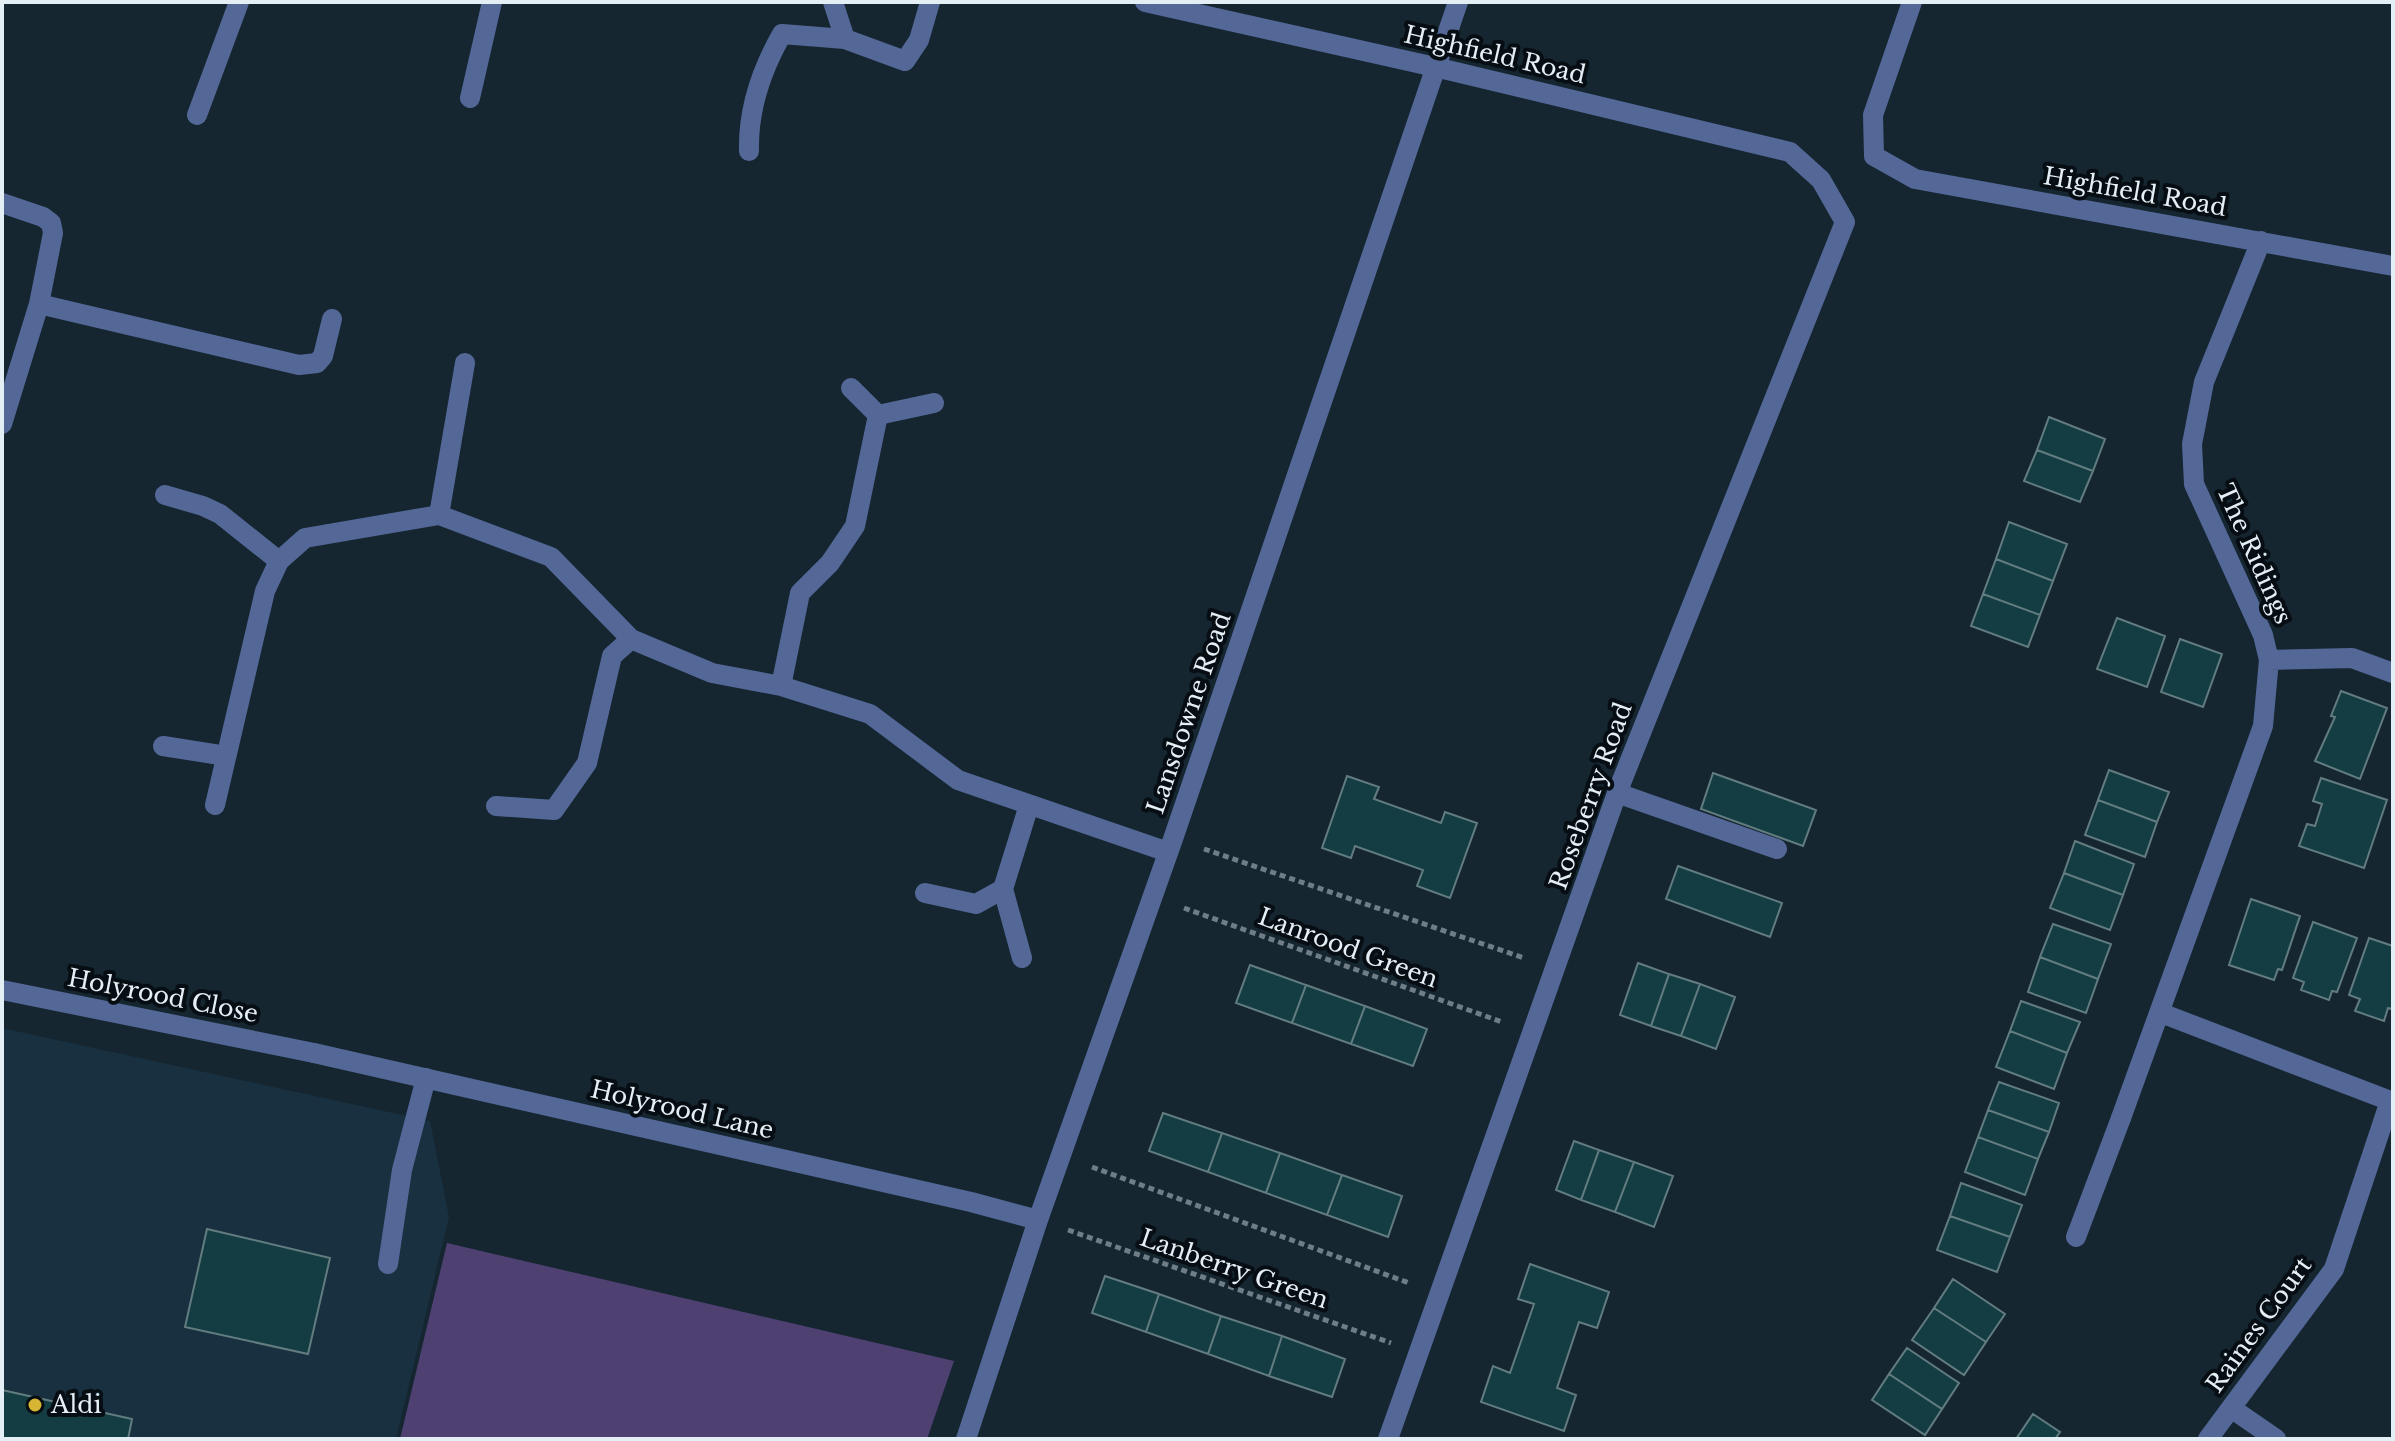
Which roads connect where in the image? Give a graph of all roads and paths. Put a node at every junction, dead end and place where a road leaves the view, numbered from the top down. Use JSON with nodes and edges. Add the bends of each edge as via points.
{"nodes":[{"id":1,"x":239,"y":2,"type":"edge"},
{"id":2,"x":492,"y":2,"type":"edge"},
{"id":3,"x":833,"y":2,"type":"edge"},
{"id":4,"x":930,"y":2,"type":"edge"},
{"id":5,"x":1145,"y":2,"type":"edge"},
{"id":6,"x":1458,"y":2,"type":"edge"},
{"id":7,"x":1912,"y":2,"type":"edge"},
{"id":8,"x":845,"y":39,"type":"junction"},
{"id":9,"x":1435,"y":67,"type":"junction"},
{"id":10,"x":470,"y":98,"type":"dead end"},
{"id":11,"x":197,"y":115,"type":"dead end"},
{"id":12,"x":749,"y":151,"type":"dead end"},
{"id":13,"x":1821,"y":180,"type":"joint"},
{"id":14,"x":2,"y":203,"type":"edge"},
{"id":15,"x":2261,"y":241,"type":"junction"},
{"id":16,"x":2393,"y":266,"type":"edge"},
{"id":17,"x":39,"y":304,"type":"junction"},
{"id":18,"x":332,"y":319,"type":"dead end"},
{"id":19,"x":465,"y":363,"type":"dead end"},
{"id":20,"x":851,"y":388,"type":"dead end"},
{"id":21,"x":934,"y":403,"type":"dead end"},
{"id":22,"x":878,"y":415,"type":"junction"},
{"id":23,"x":2,"y":424,"type":"edge"},
{"id":24,"x":165,"y":495,"type":"dead end"},
{"id":25,"x":439,"y":515,"type":"junction"},
{"id":26,"x":279,"y":561,"type":"junction"},
{"id":27,"x":631,"y":639,"type":"junction"},
{"id":28,"x":2269,"y":660,"type":"junction"},
{"id":29,"x":2393,"y":673,"type":"edge"},
{"id":30,"x":781,"y":686,"type":"junction"},
{"id":31,"x":163,"y":746,"type":"dead end"},
{"id":32,"x":226,"y":756,"type":"junction"},
{"id":33,"x":1617,"y":793,"type":"junction"},
{"id":34,"x":215,"y":805,"type":"dead end"},
{"id":35,"x":1029,"y":805,"type":"junction"},
{"id":36,"x":496,"y":806,"type":"dead end"},
{"id":37,"x":1171,"y":846,"type":"junction"},
{"id":38,"x":1777,"y":849,"type":"dead end"},
{"id":39,"x":1003,"y":889,"type":"junction"},
{"id":40,"x":925,"y":893,"type":"dead end"},
{"id":41,"x":1152,"y":897,"type":"junction"},
{"id":42,"x":1022,"y":958,"type":"dead end"},
{"id":43,"x":1555,"y":968,"type":"junction"},
{"id":44,"x":2,"y":990,"type":"edge"},
{"id":45,"x":2161,"y":1013,"type":"junction"},
{"id":46,"x":1532,"y":1033,"type":"junction"},
{"id":47,"x":314,"y":1053,"type":"joint"},
{"id":48,"x":426,"y":1078,"type":"junction"},
{"id":49,"x":2391,"y":1101,"type":"edge"},
{"id":50,"x":1061,"y":1156,"type":"junction"},
{"id":51,"x":1038,"y":1220,"type":"junction"},
{"id":52,"x":2076,"y":1237,"type":"dead end"},
{"id":53,"x":388,"y":1264,"type":"dead end"},
{"id":54,"x":1439,"y":1294,"type":"junction"},
{"id":55,"x":1418,"y":1352,"type":"junction"},
{"id":56,"x":2231,"y":1408,"type":"junction"},
{"id":57,"x":966,"y":1439,"type":"edge"},
{"id":58,"x":1388,"y":1439,"type":"edge"},
{"id":59,"x":2208,"y":1439,"type":"edge"},
{"id":60,"x":2276,"y":1439,"type":"edge"}],
"edges":[{"from":1,"to":11,"type":"street"},
{"from":2,"to":10,"type":"street"},
{"from":3,"to":8,"type":"street"},
{"from":4,"to":8,"type":"street","via":[[919,40],[905,61]]},
{"from":5,"to":9,"type":"street","name":"Highfield Road"},
{"from":6,"to":9,"type":"street","name":"Lansdowne Road"},
{"from":7,"to":15,"type":"street","name":"Highfield Road","via":[[1873,115],[1874,156],[1915,179]]},
{"from":8,"to":12,"type":"street","via":[[782,34],[765,62],[748,129]]},
{"from":9,"to":13,"type":"street","name":"Highfield Road","via":[[1790,152]]},
{"from":9,"to":37,"type":"street","name":"Lansdowne Road"},
{"from":13,"to":33,"type":"street","name":"Roseberry Road","via":[[1845,222]]},
{"from":14,"to":17,"type":"street","via":[[51,223]]},
{"from":15,"to":16,"type":"street","name":"Highfield Road"},
{"from":15,"to":28,"type":"street","name":"The Ridings","via":[[2204,382],[2192,444],[2194,484],[2263,635]]},
{"from":17,"to":18,"type":"street","via":[[299,365],[317,363],[323,356]]},
{"from":17,"to":23,"type":"street"},
{"from":19,"to":25,"type":"street"},
{"from":20,"to":22,"type":"street"},
{"from":21,"to":22,"type":"street"},
{"from":22,"to":30,"type":"street","via":[[855,526],[830,563],[800,593]]},
{"from":24,"to":26,"type":"street","via":[[220,514]]},
{"from":25,"to":26,"type":"street","via":[[305,538]]},
{"from":25,"to":27,"type":"street","via":[[551,557]]},
{"from":26,"to":32,"type":"street","via":[[265,591]]},
{"from":27,"to":30,"type":"street","via":[[712,673]]},
{"from":27,"to":36,"type":"street","via":[[612,656],[587,763],[554,810]]},
{"from":28,"to":29,"type":"street","name":"The Ridings","via":[[2352,658]]},
{"from":28,"to":45,"type":"street","name":"The Ridings","via":[[2263,726]]},
{"from":30,"to":35,"type":"street","via":[[870,714],[958,780]]},
{"from":31,"to":32,"type":"street"},
{"from":32,"to":34,"type":"street"},
{"from":33,"to":38,"type":"street"},
{"from":33,"to":43,"type":"street","name":"Roseberry Road"},
{"from":35,"to":37,"type":"street"},
{"from":35,"to":39,"type":"street"},
{"from":37,"to":41,"type":"street","name":"Lansdowne Road"},
{"from":37,"to":43,"type":"path","name":"Lanrood Green"},
{"from":39,"to":40,"type":"street","via":[[976,904]]},
{"from":39,"to":42,"type":"street"},
{"from":41,"to":46,"type":"path","name":"Lanrood Green"},
{"from":41,"to":50,"type":"street","name":"Lansdowne Road"},
{"from":43,"to":46,"type":"street","name":"Roseberry Road"},
{"from":44,"to":47,"type":"street","name":"Holyrood Close"},
{"from":45,"to":49,"type":"street"},
{"from":45,"to":52,"type":"street","name":"The Ridings"},
{"from":46,"to":54,"type":"street","name":"Roseberry Road"},
{"from":47,"to":48,"type":"street","name":"Holyrood Lane"},
{"from":48,"to":51,"type":"street","name":"Holyrood Lane"},
{"from":48,"to":53,"type":"street","via":[[402,1170]]},
{"from":49,"to":56,"type":"street","name":"Raines Court","via":[[2334,1269]]},
{"from":50,"to":51,"type":"street","name":"Lansdowne Road"},
{"from":50,"to":54,"type":"path","name":"Lanberry Green"},
{"from":51,"to":55,"type":"path","name":"Lanberry Green"},
{"from":51,"to":57,"type":"street","name":"Lansdowne Road"},
{"from":54,"to":55,"type":"street","name":"Roseberry Road"},
{"from":55,"to":58,"type":"street","name":"Roseberry Road"},
{"from":56,"to":59,"type":"street","name":"Raines Court"},
{"from":56,"to":60,"type":"street"}]}
